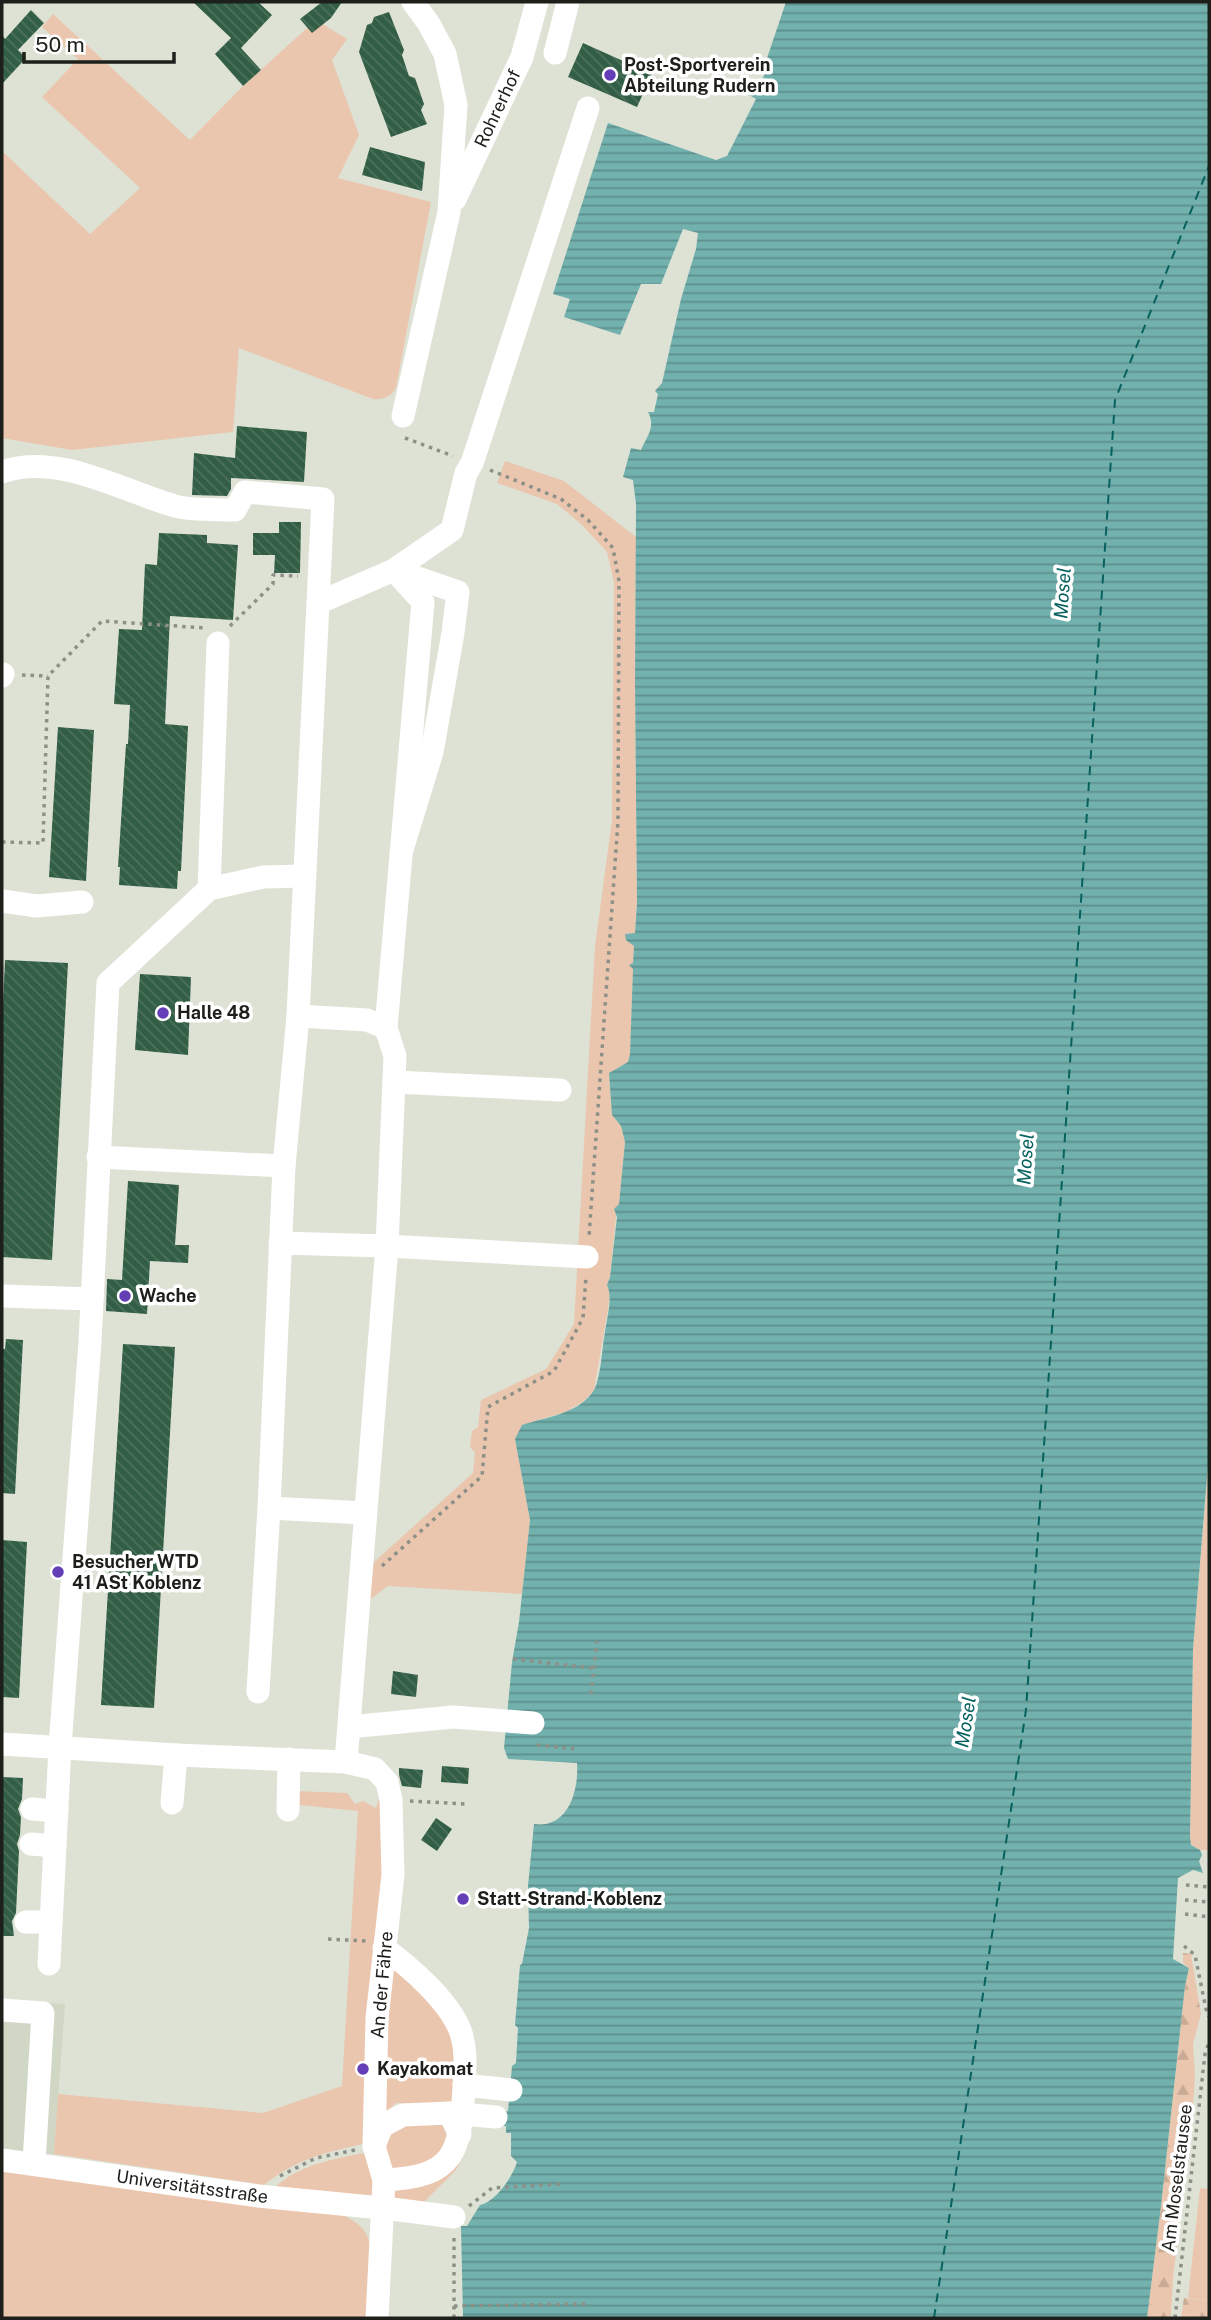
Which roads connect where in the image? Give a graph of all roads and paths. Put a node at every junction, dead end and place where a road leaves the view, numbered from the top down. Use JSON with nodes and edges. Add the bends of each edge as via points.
{"nodes":[{"id":1,"x":413,"y":2,"type":"edge"},
{"id":2,"x":537,"y":2,"type":"edge"},
{"id":3,"x":568,"y":2,"type":"edge"},
{"id":4,"x":555,"y":53,"type":"dead end"},
{"id":5,"x":587,"y":108,"type":"dead end"},
{"id":6,"x":449,"y":212,"type":"junction"},
{"id":7,"x":403,"y":416,"type":"joint"},
{"id":8,"x":472,"y":463,"type":"junction"},
{"id":9,"x":2,"y":472,"type":"edge"},
{"id":10,"x":394,"y":570,"type":"junction"},
{"id":11,"x":319,"y":577,"type":"junction"},
{"id":12,"x":318,"y":603,"type":"junction"},
{"id":13,"x":219,"y":633,"type":"junction"},
{"id":14,"x":2,"y":842,"type":"edge"},
{"id":15,"x":401,"y":853,"type":"junction"},
{"id":16,"x":303,"y":876,"type":"junction"},
{"id":17,"x":209,"y":889,"type":"junction"},
{"id":18,"x":2,"y":901,"type":"edge"},
{"id":19,"x":82,"y":902,"type":"dead end"},
{"id":20,"x":298,"y":1016,"type":"junction"},
{"id":21,"x":386,"y":1028,"type":"junction"},
{"id":22,"x":394,"y":1082,"type":"junction"},
{"id":23,"x":560,"y":1090,"type":"dead end"},
{"id":24,"x":98,"y":1157,"type":"junction"},
{"id":25,"x":284,"y":1166,"type":"junction"},
{"id":26,"x":280,"y":1243,"type":"junction"},
{"id":27,"x":387,"y":1246,"type":"junction"},
{"id":28,"x":587,"y":1257,"type":"junction"},
{"id":29,"x":2,"y":1296,"type":"edge"},
{"id":30,"x":92,"y":1299,"type":"junction"},
{"id":31,"x":269,"y":1508,"type":"junction"},
{"id":32,"x":365,"y":1513,"type":"junction"},
{"id":33,"x":362,"y":1577,"type":"junction"},
{"id":34,"x":597,"y":1641,"type":"dead end"},
{"id":35,"x":513,"y":1659,"type":"dead end"},
{"id":36,"x":594,"y":1668,"type":"junction"},
{"id":37,"x":258,"y":1692,"type":"dead end"},
{"id":38,"x":591,"y":1694,"type":"dead end"},
{"id":39,"x":349,"y":1727,"type":"junction"},
{"id":40,"x":531,"y":1734,"type":"joint"},
{"id":41,"x":2,"y":1744,"type":"edge"},
{"id":42,"x":60,"y":1747,"type":"junction"},
{"id":43,"x":576,"y":1749,"type":"dead end"},
{"id":44,"x":176,"y":1755,"type":"junction"},
{"id":45,"x":289,"y":1759,"type":"junction"},
{"id":46,"x":346,"y":1762,"type":"junction"},
{"id":47,"x":391,"y":1800,"type":"junction"},
{"id":48,"x":172,"y":1803,"type":"dead end"},
{"id":49,"x":466,"y":1804,"type":"dead end"},
{"id":50,"x":32,"y":1809,"type":"dead end"},
{"id":51,"x":288,"y":1810,"type":"dead end"},
{"id":52,"x":57,"y":1811,"type":"junction"},
{"id":53,"x":31,"y":1844,"type":"dead end"},
{"id":54,"x":55,"y":1846,"type":"junction"},
{"id":55,"x":1186,"y":1885,"type":"dead end"},
{"id":56,"x":1209,"y":1887,"type":"edge"},
{"id":57,"x":1185,"y":1900,"type":"dead end"},
{"id":58,"x":1209,"y":1902,"type":"edge"},
{"id":59,"x":1185,"y":1914,"type":"dead end"},
{"id":60,"x":1209,"y":1917,"type":"edge"},
{"id":61,"x":26,"y":1922,"type":"dead end"},
{"id":62,"x":51,"y":1922,"type":"junction"},
{"id":63,"x":328,"y":1939,"type":"dead end"},
{"id":64,"x":385,"y":1945,"type":"junction"},
{"id":65,"x":1184,"y":1946,"type":"dead end"},
{"id":66,"x":49,"y":1965,"type":"dead end"},
{"id":67,"x":2,"y":2010,"type":"edge"},
{"id":68,"x":1209,"y":2017,"type":"edge"},
{"id":69,"x":1209,"y":2042,"type":"edge"},
{"id":70,"x":464,"y":2085,"type":"junction"},
{"id":71,"x":511,"y":2090,"type":"dead end"},
{"id":72,"x":496,"y":2117,"type":"dead end"},
{"id":73,"x":457,"y":2120,"type":"junction"},
{"id":74,"x":374,"y":2146,"type":"junction"},
{"id":75,"x":2,"y":2160,"type":"edge"},
{"id":76,"x":34,"y":2163,"type":"junction"},
{"id":77,"x":384,"y":2180,"type":"junction"},
{"id":78,"x":562,"y":2184,"type":"dead end"},
{"id":79,"x":258,"y":2196,"type":"junction"},
{"id":80,"x":383,"y":2208,"type":"junction"},
{"id":81,"x":454,"y":2217,"type":"junction"},
{"id":82,"x":589,"y":2304,"type":"dead end"},
{"id":83,"x":454,"y":2306,"type":"junction"},
{"id":84,"x":377,"y":2318,"type":"edge"},
{"id":85,"x":454,"y":2318,"type":"edge"},
{"id":86,"x":1175,"y":2318,"type":"edge"}],
"edges":[{"from":1,"to":6,"type":"street","name":"Rohrerhof","via":[[445,54],[456,105]]},
{"from":2,"to":6,"type":"street","name":"Rohrerhof","via":[[522,57]]},
{"from":3,"to":4,"type":"street"},
{"from":5,"to":8,"type":"street"},
{"from":6,"to":7,"type":"street","name":"Rohrerhof"},
{"from":7,"to":8,"type":"path","via":[[401,437]]},
{"from":8,"to":10,"type":"street","via":[[452,530]]},
{"from":8,"to":28,"type":"path","via":[[561,499],[588,520],[612,548],[619,581],[618,821]]},
{"from":9,"to":11,"type":"street","via":[[36,466],[89,475],[177,506],[235,510],[245,492],[323,499]]},
{"from":10,"to":12,"type":"street"},
{"from":10,"to":15,"type":"street","via":[[423,602]]},
{"from":10,"to":15,"type":"street","via":[[458,592],[432,752]]},
{"from":11,"to":12,"type":"street"},
{"from":11,"to":13,"type":"path","via":[[273,575],[272,584]]},
{"from":12,"to":16,"type":"street"},
{"from":13,"to":14,"type":"path","via":[[102,621],[48,676],[43,843]]},
{"from":13,"to":17,"type":"street"},
{"from":15,"to":21,"type":"street"},
{"from":16,"to":17,"type":"street","via":[[263,877]]},
{"from":16,"to":20,"type":"street"},
{"from":17,"to":24,"type":"street","via":[[108,983]]},
{"from":18,"to":19,"type":"street","via":[[37,906]]},
{"from":20,"to":21,"type":"street","via":[[367,1020]]},
{"from":20,"to":25,"type":"street"},
{"from":21,"to":22,"type":"street","via":[[395,1056]]},
{"from":22,"to":23,"type":"street"},
{"from":22,"to":27,"type":"street"},
{"from":24,"to":25,"type":"street"},
{"from":24,"to":30,"type":"street"},
{"from":25,"to":26,"type":"street"},
{"from":26,"to":27,"type":"street"},
{"from":26,"to":31,"type":"street"},
{"from":27,"to":28,"type":"street"},
{"from":27,"to":32,"type":"street"},
{"from":28,"to":33,"type":"path","via":[[583,1318],[554,1371],[488,1407],[481,1476],[381,1567]]},
{"from":29,"to":30,"type":"street"},
{"from":30,"to":42,"type":"street"},
{"from":31,"to":32,"type":"street"},
{"from":31,"to":37,"type":"street"},
{"from":32,"to":33,"type":"street"},
{"from":33,"to":39,"type":"street"},
{"from":34,"to":36,"type":"path"},
{"from":35,"to":36,"type":"path"},
{"from":36,"to":38,"type":"path"},
{"from":39,"to":40,"type":"street","via":[[453,1717]]},
{"from":39,"to":46,"type":"street"},
{"from":40,"to":43,"type":"path"},
{"from":41,"to":42,"type":"street","name":"An der Fähre"},
{"from":42,"to":44,"type":"street","name":"An der Fähre"},
{"from":42,"to":52,"type":"street"},
{"from":44,"to":45,"type":"street","name":"An der Fähre"},
{"from":44,"to":48,"type":"street"},
{"from":45,"to":46,"type":"street","name":"An der Fähre"},
{"from":45,"to":51,"type":"street"},
{"from":46,"to":47,"type":"street","name":"An der Fähre","via":[[375,1769],[387,1782]]},
{"from":47,"to":49,"type":"path"},
{"from":47,"to":64,"type":"street","name":"An der Fähre","via":[[393,1875]]},
{"from":50,"to":52,"type":"street"},
{"from":52,"to":54,"type":"street"},
{"from":53,"to":54,"type":"street"},
{"from":54,"to":62,"type":"street"},
{"from":55,"to":56,"type":"path"},
{"from":57,"to":58,"type":"path"},
{"from":59,"to":60,"type":"path"},
{"from":61,"to":62,"type":"street"},
{"from":62,"to":66,"type":"street"},
{"from":63,"to":64,"type":"path"},
{"from":64,"to":70,"type":"street","via":[[453,2016],[466,2054]]},
{"from":64,"to":74,"type":"street","name":"An der Fähre","via":[[377,2018]]},
{"from":65,"to":68,"type":"path","via":[[1195,1955]]},
{"from":67,"to":76,"type":"street","via":[[43,2013]]},
{"from":69,"to":86,"type":"path","name":"Am Moselstausee"},
{"from":70,"to":71,"type":"street"},
{"from":70,"to":73,"type":"street"},
{"from":72,"to":73,"type":"street"},
{"from":73,"to":74,"type":"street","via":[[403,2115],[382,2126]]},
{"from":73,"to":77,"type":"street","via":[[450,2158],[439,2169],[408,2179]]},
{"from":74,"to":77,"type":"street","name":"An der Fähre"},
{"from":74,"to":79,"type":"path","via":[[299,2165]]},
{"from":75,"to":76,"type":"street","name":"Universitätsstraße"},
{"from":76,"to":79,"type":"street","name":"Universitätsstraße"},
{"from":77,"to":80,"type":"street","name":"An der Fähre"},
{"from":78,"to":81,"type":"path","via":[[492,2188]]},
{"from":79,"to":80,"type":"street","name":"Universitätsstraße"},
{"from":80,"to":81,"type":"street","name":"Universitätsstraße"},
{"from":80,"to":84,"type":"street","name":"An der Fähre"},
{"from":81,"to":83,"type":"path"},
{"from":82,"to":83,"type":"path"},
{"from":83,"to":85,"type":"path"}]}
